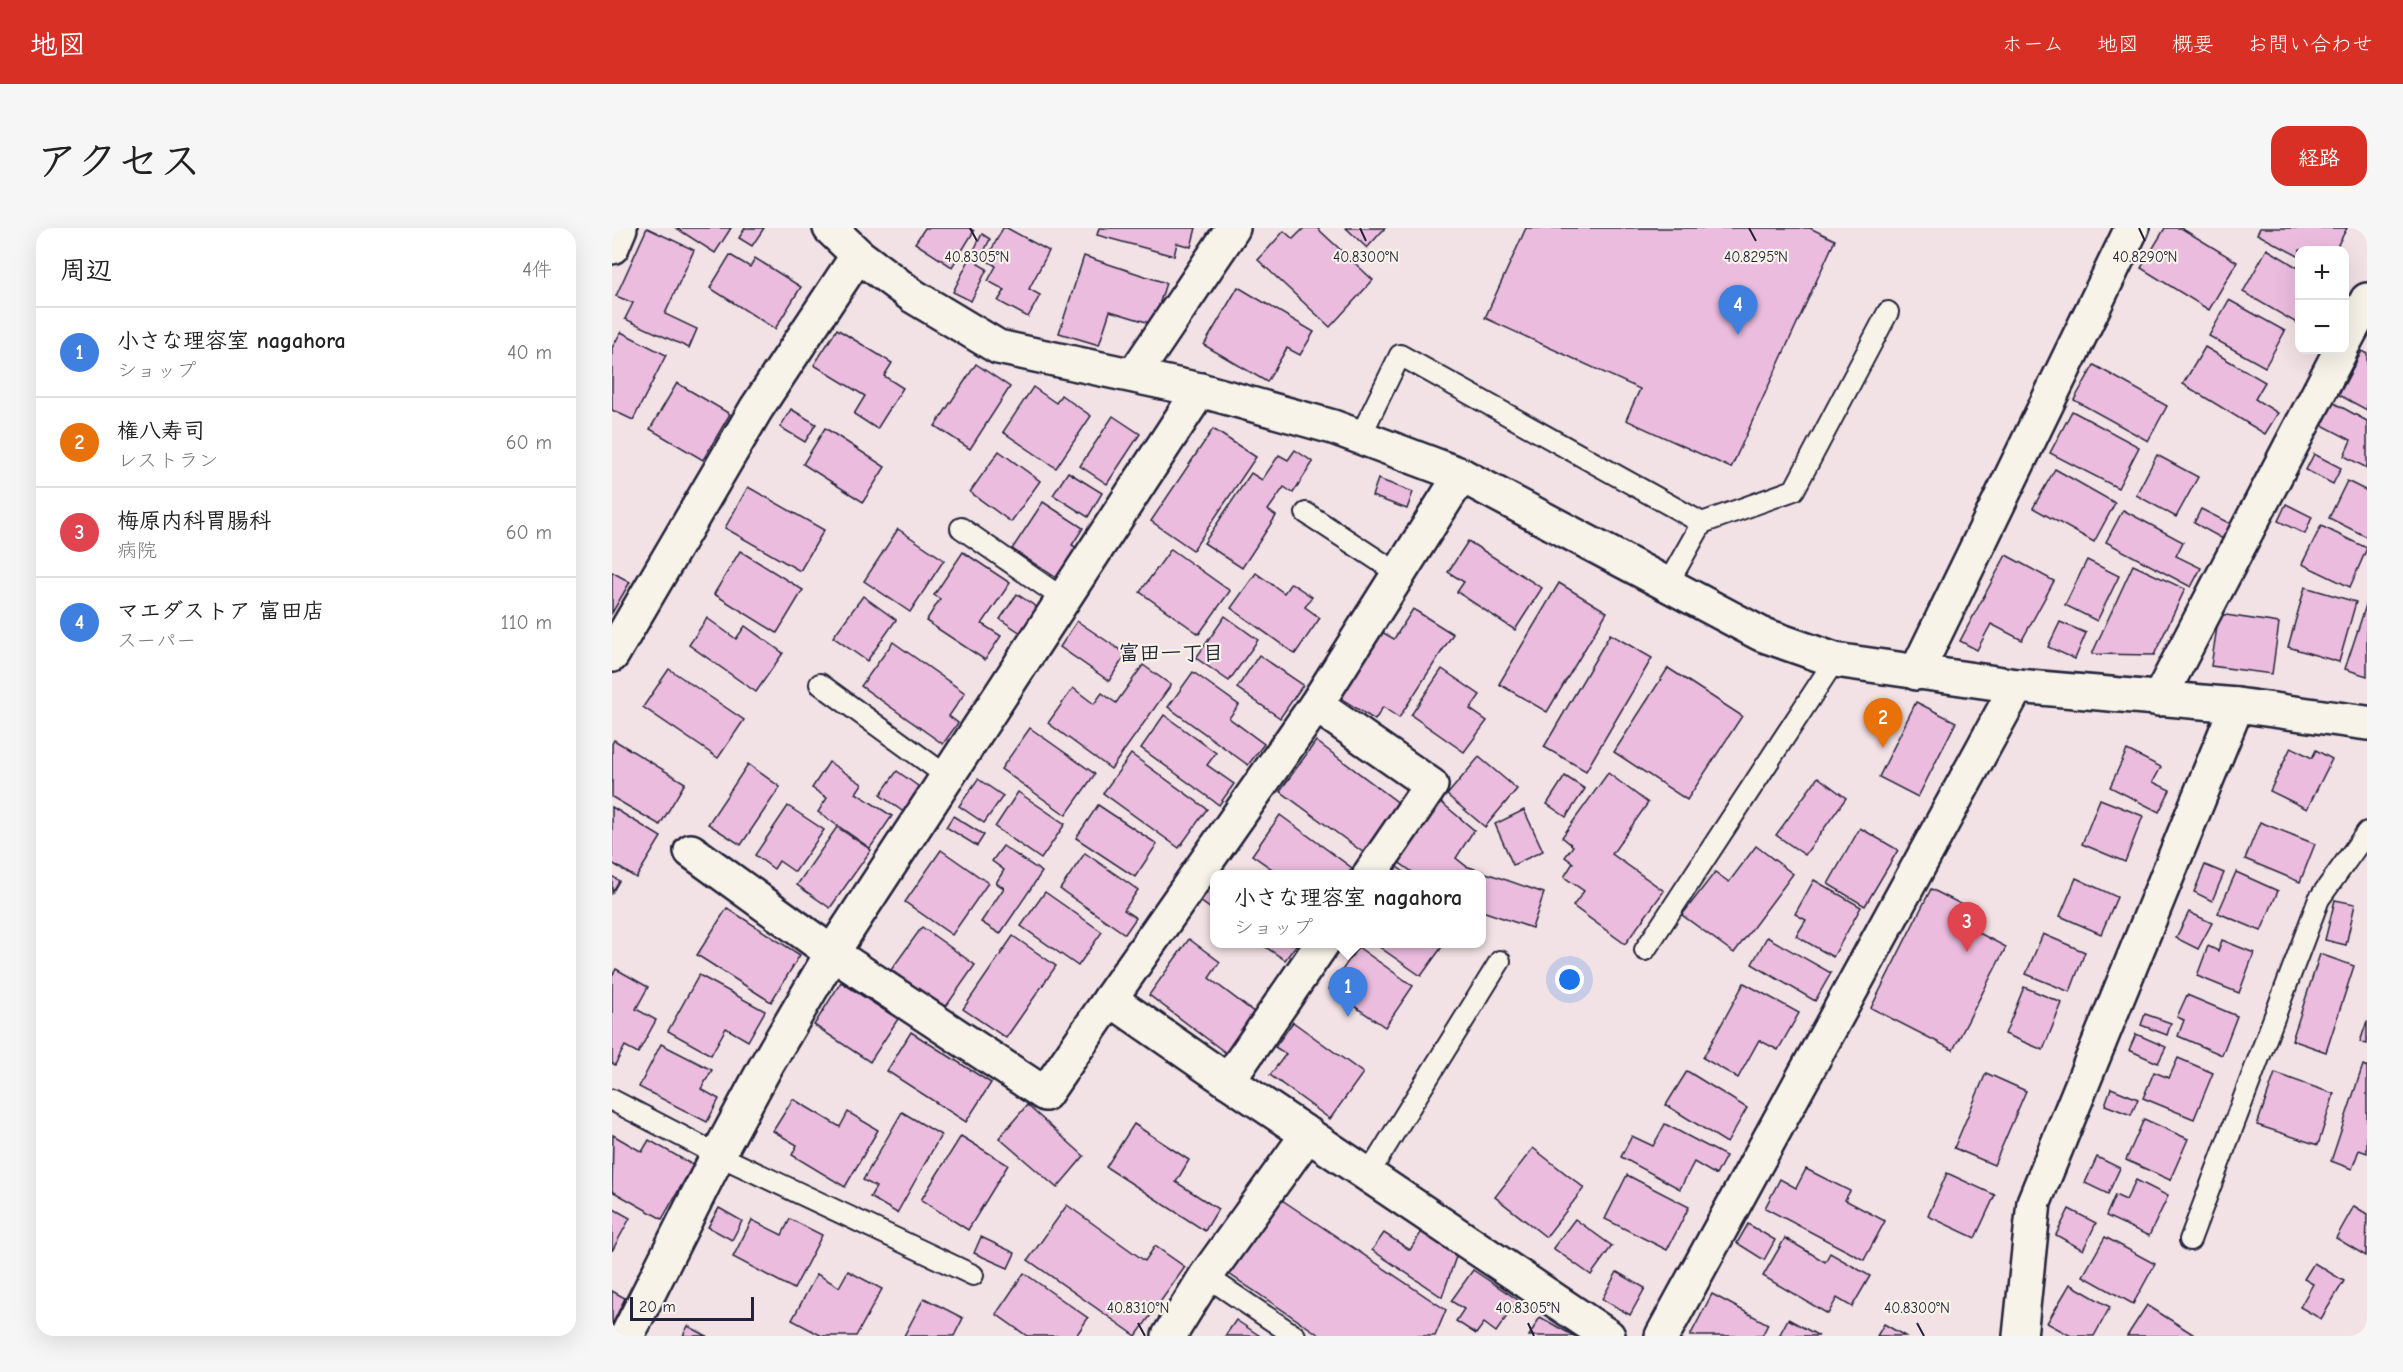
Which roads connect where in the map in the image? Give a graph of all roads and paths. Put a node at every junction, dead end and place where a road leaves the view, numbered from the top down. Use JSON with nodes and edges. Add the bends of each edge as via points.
{"nodes":[{"id":1,"x":620,"y":228,"type":"edge"},
{"id":2,"x":1233,"y":228,"type":"edge"},
{"id":3,"x":2132,"y":228,"type":"edge"},
{"id":4,"x":842,"y":237,"type":"edge"},
{"id":5,"x":612,"y":247,"type":"edge"},
{"id":6,"x":2367,"y":300,"type":"edge"},
{"id":7,"x":1888,"y":312,"type":"dead end"},
{"id":8,"x":2349,"y":334,"type":"edge"},
{"id":9,"x":2339,"y":354,"type":"edge"},
{"id":10,"x":1134,"y":375,"type":"junction"},
{"id":11,"x":1200,"y":390,"type":"junction"},
{"id":12,"x":1360,"y":437,"type":"junction"},
{"id":13,"x":1461,"y":475,"type":"junction"},
{"id":14,"x":1306,"y":513,"type":"dead end"},
{"id":15,"x":1702,"y":523,"type":"junction"},
{"id":16,"x":961,"y":528,"type":"dead end"},
{"id":17,"x":1399,"y":574,"type":"junction"},
{"id":18,"x":1668,"y":585,"type":"junction"},
{"id":19,"x":1065,"y":600,"type":"junction"},
{"id":20,"x":612,"y":655,"type":"edge"},
{"id":21,"x":1835,"y":660,"type":"junction"},
{"id":22,"x":1916,"y":672,"type":"junction"},
{"id":23,"x":820,"y":684,"type":"dead end"},
{"id":24,"x":2017,"y":686,"type":"junction"},
{"id":25,"x":2160,"y":699,"type":"junction"},
{"id":26,"x":1316,"y":705,"type":"junction"},
{"id":27,"x":2237,"y":705,"type":"junction"},
{"id":28,"x":2367,"y":723,"type":"edge"},
{"id":29,"x":948,"y":777,"type":"junction"},
{"id":30,"x":2367,"y":832,"type":"edge"},
{"id":31,"x":691,"y":851,"type":"dead end"},
{"id":32,"x":1373,"y":870,"type":"edge"},
{"id":33,"x":1319,"y":948,"type":"edge"},
{"id":34,"x":1646,"y":950,"type":"dead end"},
{"id":35,"x":832,"y":953,"type":"junction"},
{"id":36,"x":1500,"y":961,"type":"dead end"},
{"id":37,"x":1110,"y":999,"type":"junction"},
{"id":38,"x":1228,"y":1082,"type":"junction"},
{"id":39,"x":612,"y":1100,"type":"edge"},
{"id":40,"x":1308,"y":1134,"type":"junction"},
{"id":41,"x":718,"y":1155,"type":"junction"},
{"id":42,"x":1368,"y":1175,"type":"junction"},
{"id":43,"x":2190,"y":1240,"type":"dead end"},
{"id":44,"x":973,"y":1275,"type":"dead end"},
{"id":45,"x":1206,"y":1275,"type":"junction"},
{"id":46,"x":627,"y":1336,"type":"edge"},
{"id":47,"x":1169,"y":1336,"type":"edge"},
{"id":48,"x":1295,"y":1336,"type":"edge"},
{"id":49,"x":1608,"y":1336,"type":"edge"},
{"id":50,"x":1662,"y":1336,"type":"edge"},
{"id":51,"x":2020,"y":1336,"type":"edge"}],
"edges":[{"from":1,"to":5,"type":"street"},
{"from":2,"to":10,"type":"street"},
{"from":3,"to":22,"type":"street"},
{"from":4,"to":10,"type":"street","via":[[913,296],[998,347]]},
{"from":4,"to":20,"type":"street","via":[[756,409]]},
{"from":6,"to":8,"type":"street"},
{"from":7,"to":15,"type":"lane","via":[[1794,490]]},
{"from":9,"to":25,"type":"street"},
{"from":10,"to":11,"type":"street"},
{"from":11,"to":12,"type":"street"},
{"from":11,"to":19,"type":"street"},
{"from":12,"to":13,"type":"street"},
{"from":12,"to":15,"type":"lane","via":[[1400,356]]},
{"from":13,"to":17,"type":"street"},
{"from":13,"to":18,"type":"street"},
{"from":14,"to":17,"type":"lane"},
{"from":15,"to":18,"type":"lane"},
{"from":16,"to":19,"type":"lane"},
{"from":17,"to":26,"type":"street"},
{"from":18,"to":21,"type":"street","via":[[1761,634]]},
{"from":19,"to":29,"type":"street"},
{"from":21,"to":22,"type":"street"},
{"from":21,"to":34,"type":"lane"},
{"from":22,"to":24,"type":"street"},
{"from":23,"to":29,"type":"lane"},
{"from":24,"to":25,"type":"street"},
{"from":24,"to":50,"type":"street"},
{"from":25,"to":27,"type":"street"},
{"from":26,"to":32,"type":"street","via":[[1431,785]]},
{"from":26,"to":37,"type":"street"},
{"from":27,"to":28,"type":"street"},
{"from":27,"to":51,"type":"street","via":[[2034,1202]]},
{"from":29,"to":35,"type":"street"},
{"from":30,"to":43,"type":"lane","via":[[2319,899]]},
{"from":31,"to":35,"type":"street"},
{"from":33,"to":38,"type":"street"},
{"from":35,"to":37,"type":"street","via":[[1045,1094]]},
{"from":35,"to":41,"type":"street"},
{"from":36,"to":42,"type":"lane"},
{"from":37,"to":38,"type":"street"},
{"from":38,"to":40,"type":"street"},
{"from":39,"to":41,"type":"lane"},
{"from":40,"to":42,"type":"street"},
{"from":40,"to":45,"type":"street"},
{"from":41,"to":44,"type":"lane"},
{"from":41,"to":46,"type":"street"},
{"from":42,"to":49,"type":"street"},
{"from":45,"to":47,"type":"street"},
{"from":45,"to":48,"type":"lane"}]}
